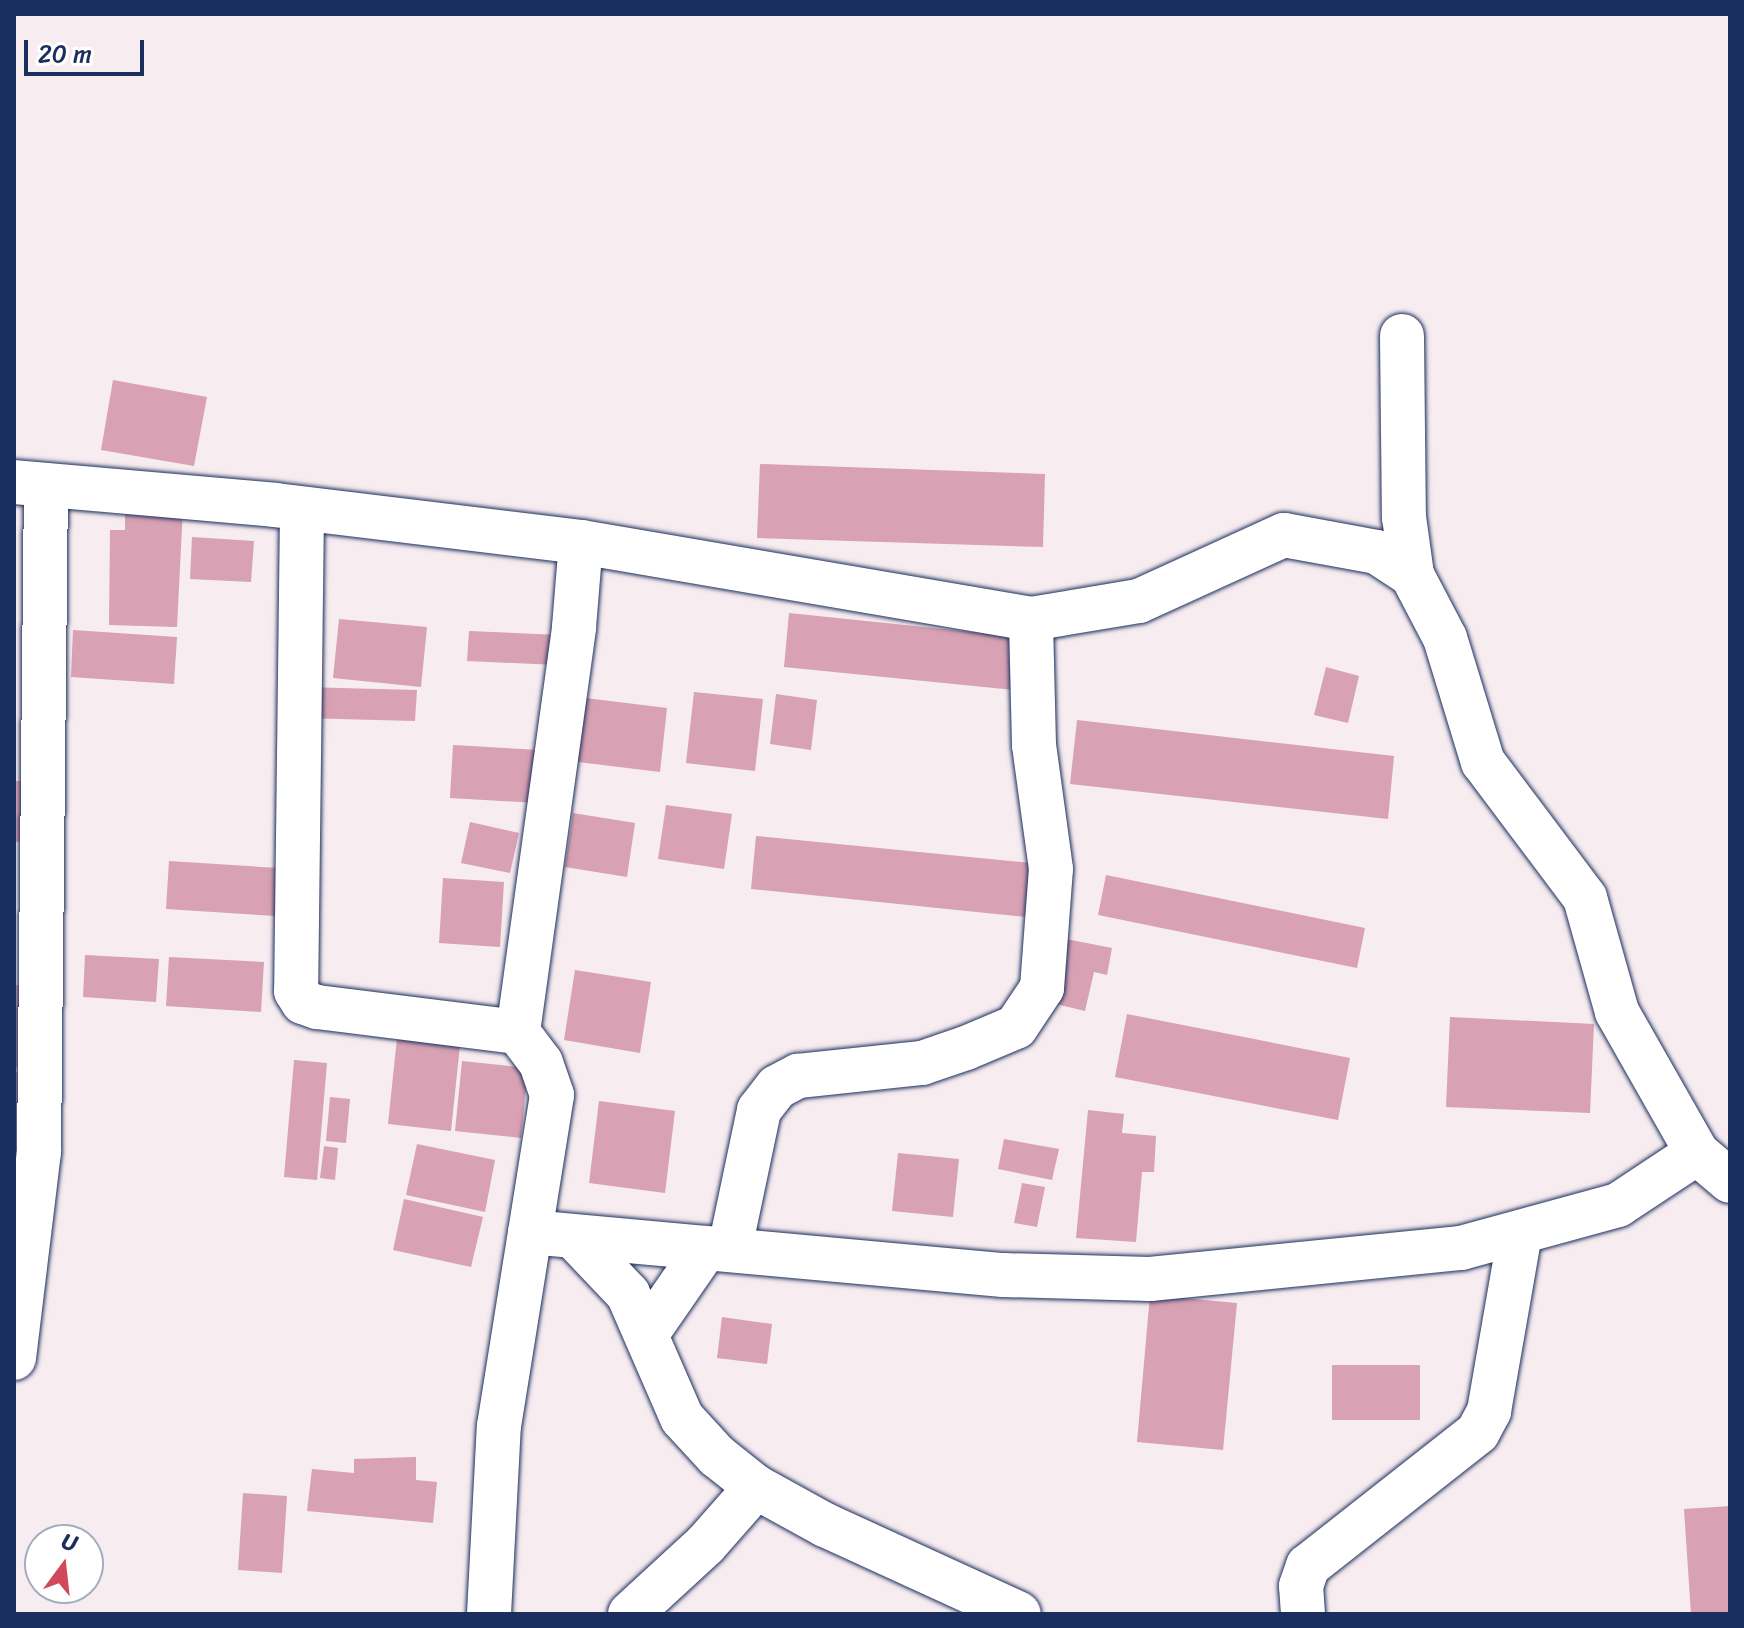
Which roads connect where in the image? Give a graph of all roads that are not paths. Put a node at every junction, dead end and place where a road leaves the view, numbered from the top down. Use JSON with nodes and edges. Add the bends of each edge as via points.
{"nodes":[{"id":1,"x":1402,"y":336,"type":"dead end"},
{"id":2,"x":30,"y":483,"type":"edge"},
{"id":3,"x":302,"y":511,"type":"junction"},
{"id":4,"x":581,"y":542,"type":"junction"},
{"id":5,"x":1412,"y":575,"type":"junction"},
{"id":6,"x":1031,"y":619,"type":"junction"},
{"id":7,"x":518,"y":1032,"type":"junction"},
{"id":8,"x":1697,"y":1153,"type":"junction"},
{"id":9,"x":1730,"y":1181,"type":"edge"},
{"id":10,"x":530,"y":1232,"type":"junction"},
{"id":11,"x":1520,"y":1233,"type":"junction"},
{"id":12,"x":574,"y":1237,"type":"junction"},
{"id":13,"x":718,"y":1248,"type":"junction"},
{"id":14,"x":648,"y":1332,"type":"junction"},
{"id":15,"x":14,"y":1358,"type":"edge"},
{"id":16,"x":756,"y":1487,"type":"junction"},
{"id":17,"x":489,"y":1614,"type":"edge"},
{"id":18,"x":630,"y":1614,"type":"edge"},
{"id":19,"x":1019,"y":1614,"type":"edge"},
{"id":20,"x":1303,"y":1614,"type":"edge"}],
"edges":[{"from":1,"to":5,"type":"street","via":[[1404,517]]},
{"from":2,"to":3,"type":"street"},
{"from":2,"to":15,"type":"street","via":[[39,1152]]},
{"from":3,"to":4,"type":"street"},
{"from":3,"to":7,"type":"street","via":[[296,991],[303,1002],[317,1007]]},
{"from":4,"to":6,"type":"street"},
{"from":4,"to":7,"type":"street"},
{"from":5,"to":6,"type":"street","via":[[1377,552],[1340,541],[1284,535],[1139,601]]},
{"from":5,"to":8,"type":"street","via":[[1445,638],[1483,762],[1585,898],[1617,1012]]},
{"from":6,"to":13,"type":"street","via":[[1034,745],[1051,869],[1042,988],[1016,1027],[966,1048],[922,1063],[798,1076],[777,1087],[759,1110]]},
{"from":7,"to":10,"type":"street","via":[[541,1063],[552,1095]]},
{"from":8,"to":9,"type":"street"},
{"from":8,"to":11,"type":"street","via":[[1618,1205]]},
{"from":10,"to":12,"type":"street"},
{"from":10,"to":17,"type":"street","via":[[499,1426]]},
{"from":11,"to":13,"type":"street","via":[[1461,1248],[1150,1279],[1003,1275]]},
{"from":11,"to":20,"type":"street","via":[[1489,1411],[1478,1432],[1308,1566],[1301,1586]]},
{"from":12,"to":13,"type":"street"},
{"from":12,"to":14,"type":"street","via":[[617,1278]]},
{"from":13,"to":14,"type":"street"},
{"from":14,"to":16,"type":"street","via":[[682,1418]]},
{"from":16,"to":18,"type":"street","via":[[706,1544]]},
{"from":16,"to":19,"type":"street"}]}
